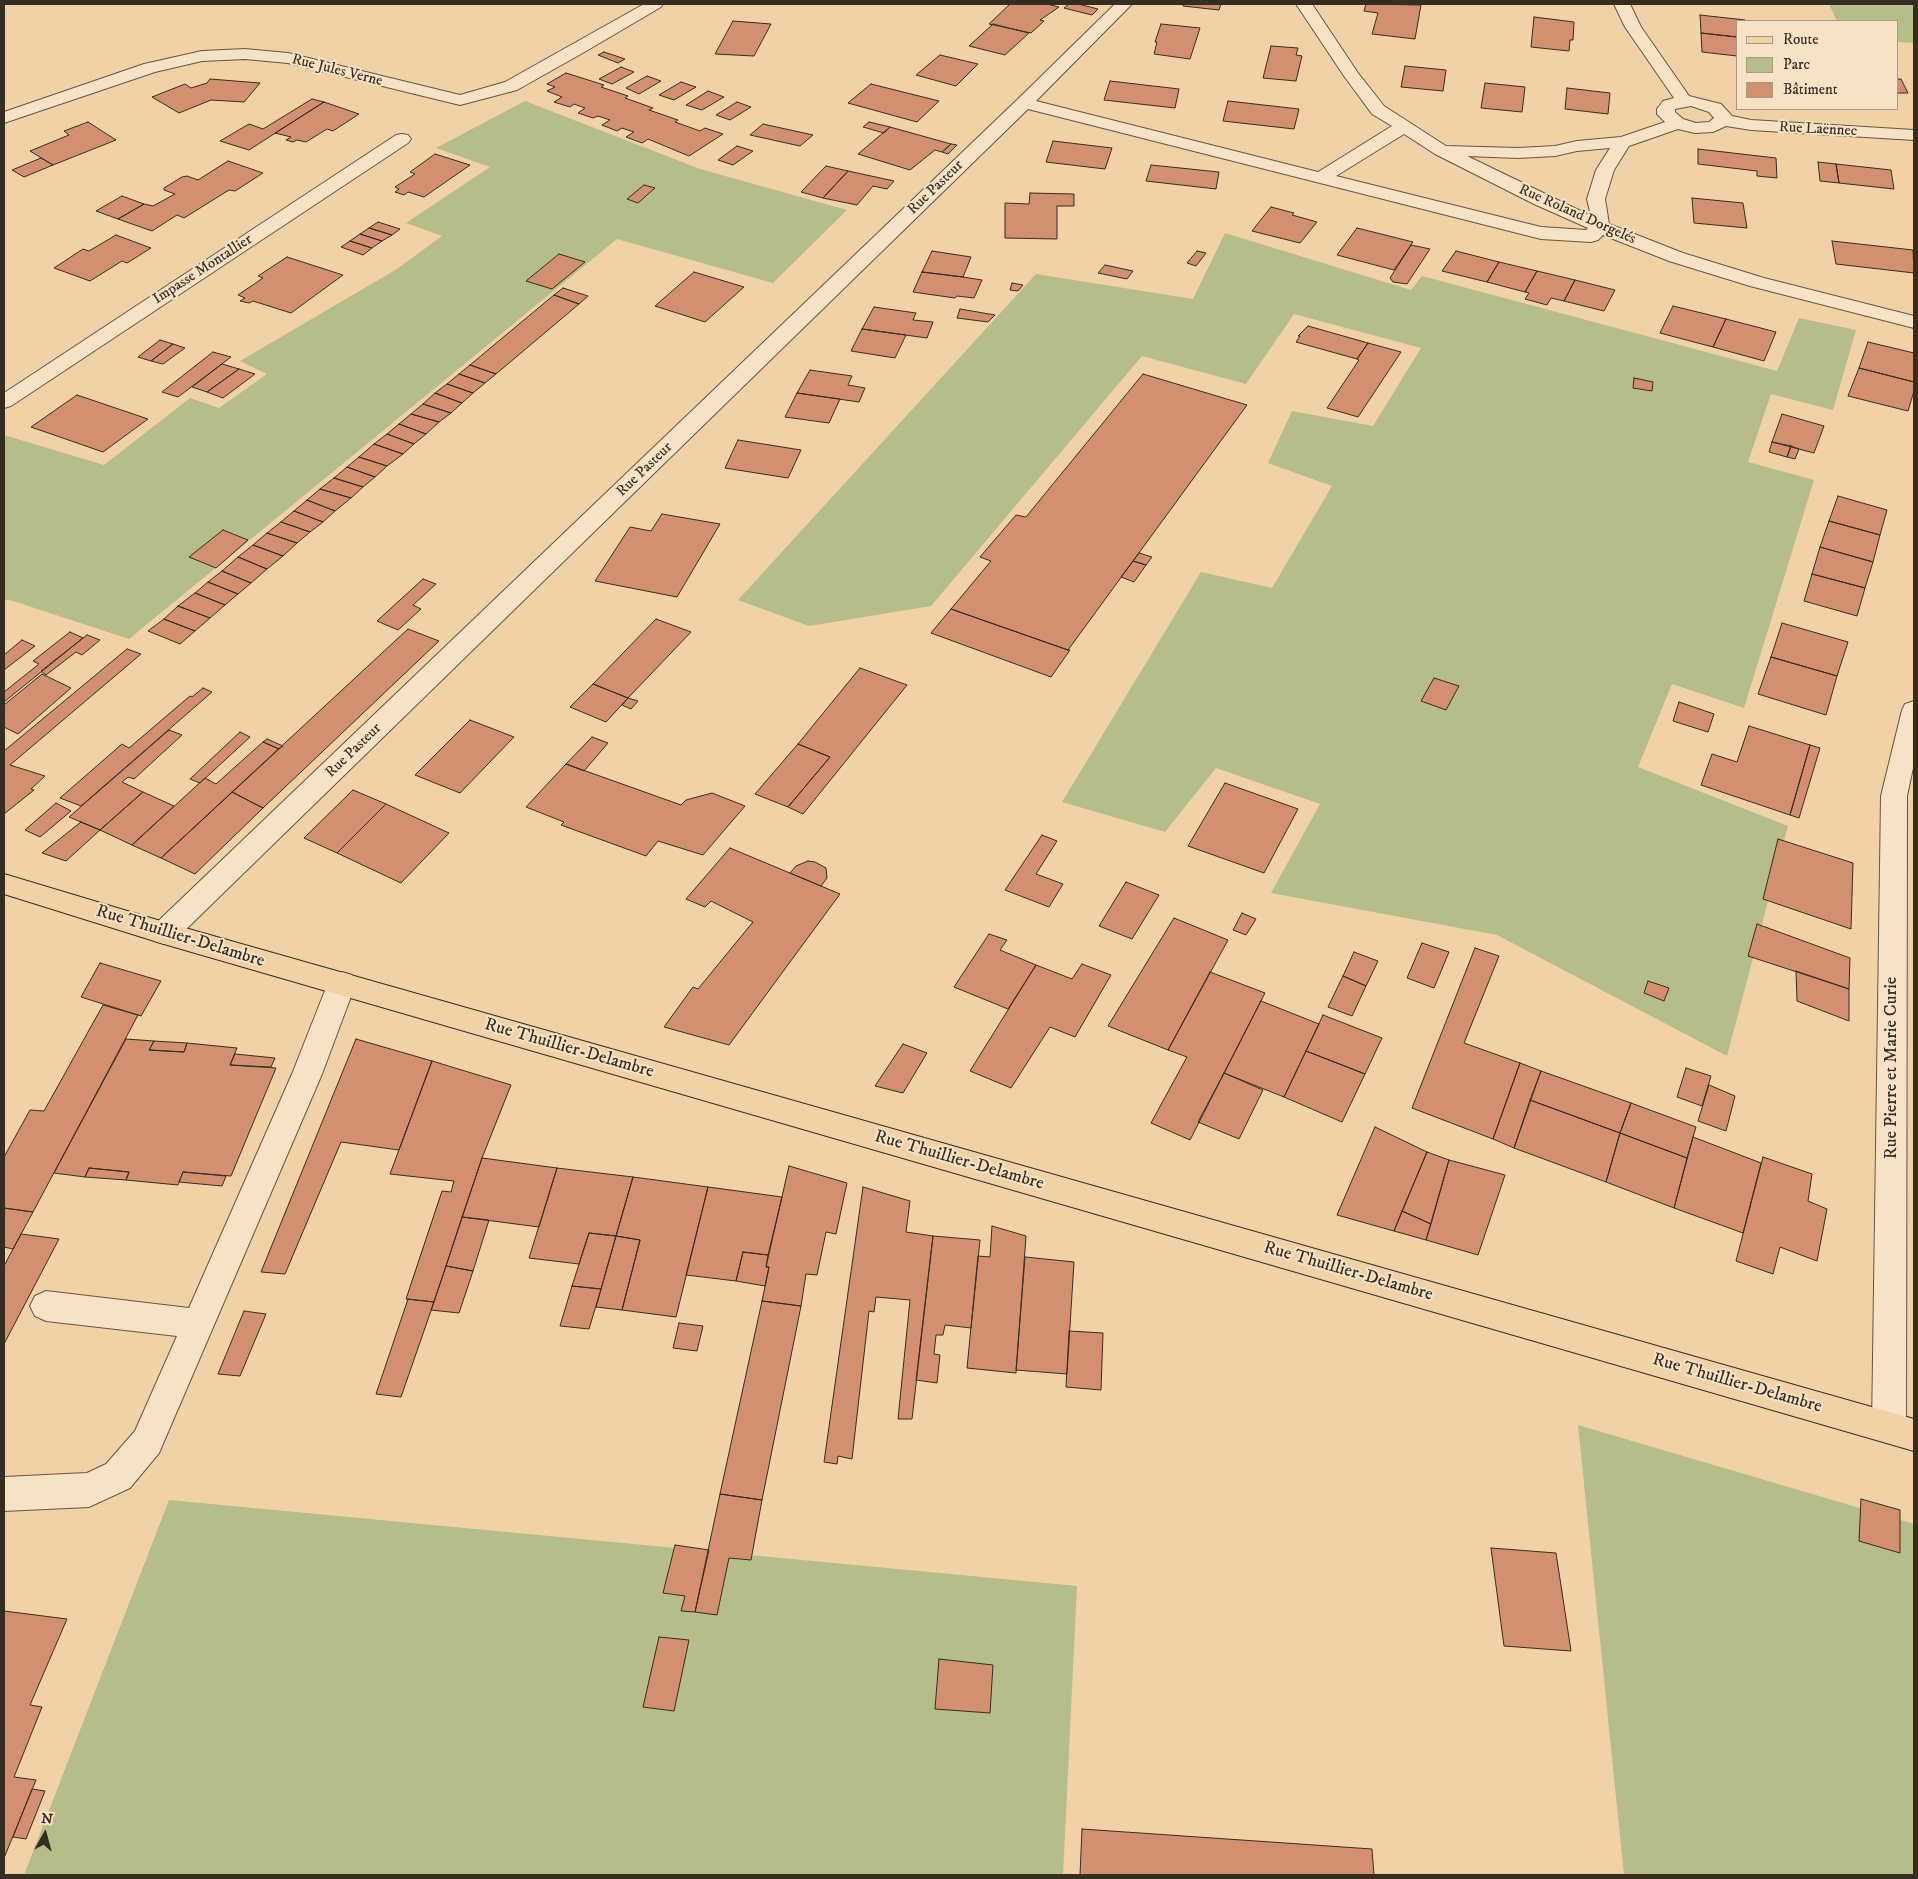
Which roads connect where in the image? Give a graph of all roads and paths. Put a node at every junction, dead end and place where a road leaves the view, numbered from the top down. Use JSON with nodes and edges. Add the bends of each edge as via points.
{"nodes":[{"id":1,"x":655,"y":4,"type":"edge"},
{"id":2,"x":1124,"y":4,"type":"edge"},
{"id":3,"x":1304,"y":4,"type":"edge"},
{"id":4,"x":1622,"y":4,"type":"edge"},
{"id":5,"x":1684,"y":101,"type":"junction"},
{"id":6,"x":1024,"y":103,"type":"junction"},
{"id":7,"x":4,"y":118,"type":"edge"},
{"id":8,"x":1723,"y":120,"type":"junction"},
{"id":9,"x":1677,"y":123,"type":"junction"},
{"id":10,"x":1404,"y":126,"type":"junction"},
{"id":11,"x":1914,"y":135,"type":"edge"},
{"id":12,"x":402,"y":139,"type":"dead end"},
{"id":13,"x":1623,"y":142,"type":"junction"},
{"id":14,"x":1441,"y":150,"type":"junction"},
{"id":15,"x":1322,"y":177,"type":"junction"},
{"id":16,"x":1600,"y":227,"type":"junction"},
{"id":17,"x":1914,"y":322,"type":"edge"},
{"id":18,"x":4,"y":402,"type":"edge"},
{"id":19,"x":1914,"y":710,"type":"edge"},
{"id":20,"x":4,"y":884,"type":"edge"},
{"id":21,"x":164,"y":933,"type":"junction"},
{"id":22,"x":342,"y":984,"type":"junction"},
{"id":23,"x":46,"y":1306,"type":"dead end"},
{"id":24,"x":198,"y":1324,"type":"junction"},
{"id":25,"x":1902,"y":1431,"type":"edge"},
{"id":26,"x":4,"y":1494,"type":"edge"}],
"edges":[{"from":1,"to":7,"type":"street","name":"Rue Jules Verne","via":[[511,86],[460,100],[288,58],[210,55],[150,68]]},
{"from":2,"to":6,"type":"street","name":"Rue Pasteur"},
{"from":3,"to":10,"type":"street","name":"Rue Roland Dorgelés","via":[[1378,110]]},
{"from":4,"to":5,"type":"street","via":[[1633,27]]},
{"from":5,"to":8,"type":"street","via":[[1708,105],[1720,112]]},
{"from":5,"to":9,"type":"street","via":[[1666,109]]},
{"from":6,"to":15,"type":"street"},
{"from":6,"to":21,"type":"street","name":"Rue Pasteur"},
{"from":8,"to":9,"type":"street","via":[[1705,128]]},
{"from":8,"to":11,"type":"street","name":"Rue Laënnec","via":[[1751,126]]},
{"from":9,"to":13,"type":"street"},
{"from":10,"to":14,"type":"street","name":"Rue Roland Dorgelés"},
{"from":10,"to":15,"type":"street"},
{"from":12,"to":18,"type":"street","name":"Impasse Montallier"},
{"from":13,"to":14,"type":"street","via":[[1546,152]]},
{"from":13,"to":16,"type":"street","via":[[1605,170],[1596,199]]},
{"from":14,"to":16,"type":"street","name":"Rue Roland Dorgelés"},
{"from":15,"to":16,"type":"street","via":[[1541,233],[1591,236]]},
{"from":16,"to":17,"type":"street","name":"Rue Roland Dorgelés","via":[[1676,257],[1757,282]]},
{"from":19,"to":25,"type":"street","name":"Rue Pierre et Marie Curie","via":[[1894,796]]},
{"from":20,"to":21,"type":"main road","name":"Rue Thuillier-Delambre"},
{"from":21,"to":22,"type":"main road","name":"Rue Thuillier-Delambre"},
{"from":22,"to":24,"type":"street","via":[[307,1074]]},
{"from":22,"to":25,"type":"main road","name":"Rue Thuillier-Delambre"},
{"from":23,"to":24,"type":"street"},
{"from":24,"to":26,"type":"street","via":[[147,1442],[118,1476],[89,1490]]}]}
